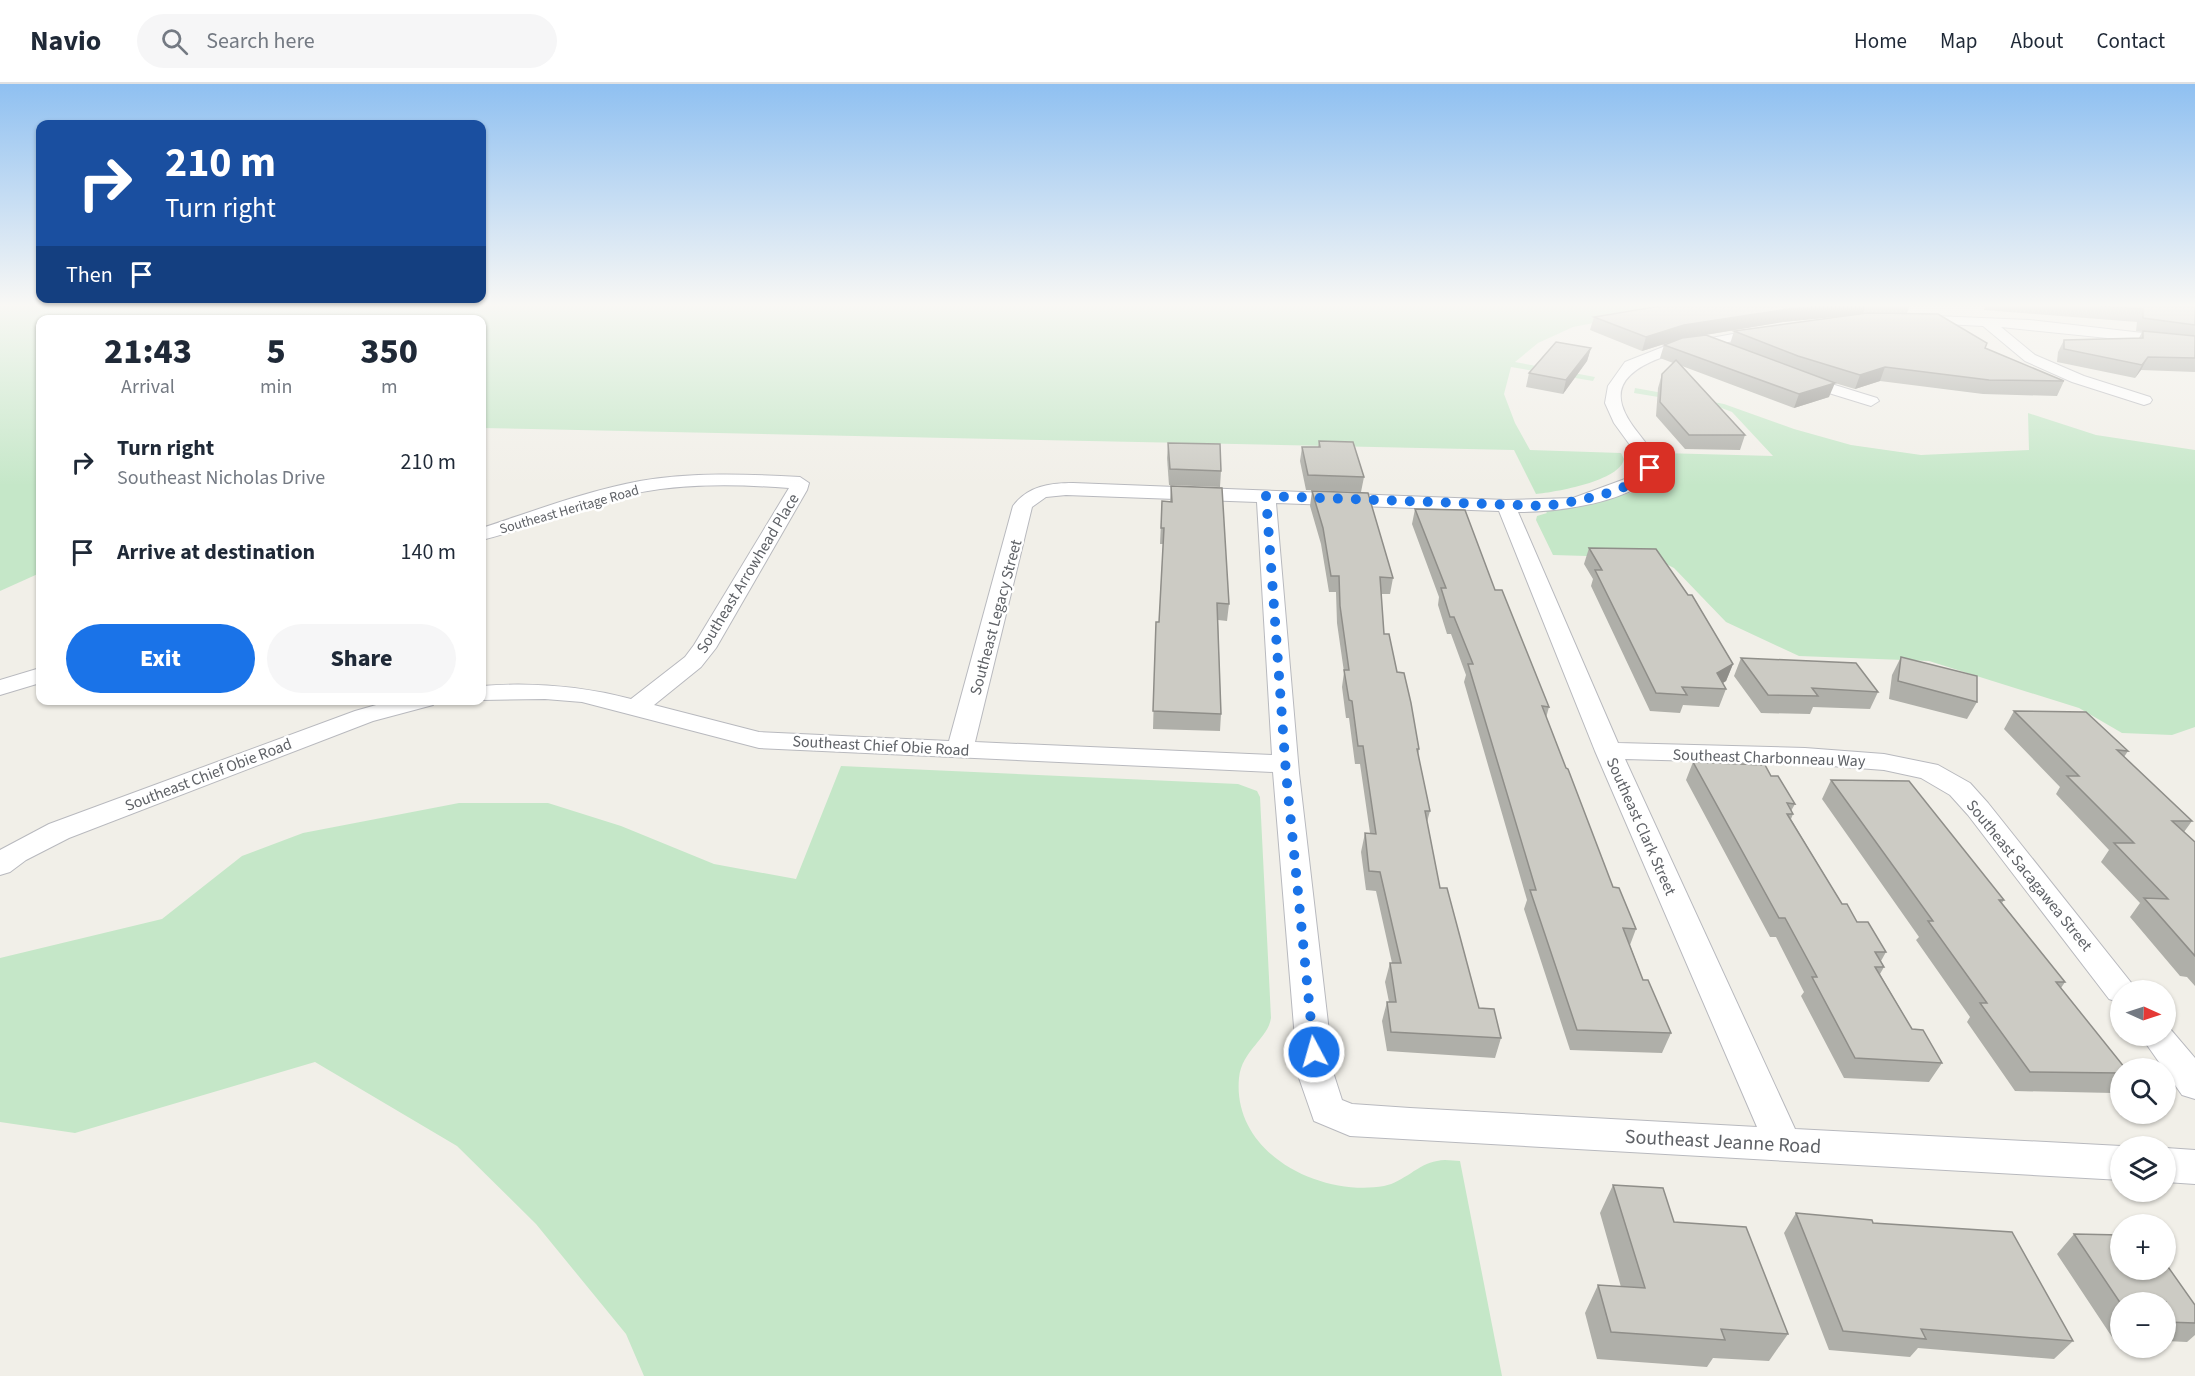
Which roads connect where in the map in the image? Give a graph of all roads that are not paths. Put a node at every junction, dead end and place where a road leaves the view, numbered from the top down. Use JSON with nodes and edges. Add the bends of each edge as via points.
{"nodes":[{"id":1,"x":1630,"y":365,"type":"edge"},
{"id":2,"x":2047,"y":365,"type":"edge"},
{"id":3,"x":1787,"y":375,"type":"edge"},
{"id":4,"x":2144,"y":400,"type":"dead end"},
{"id":5,"x":1871,"y":401,"type":"dead end"},
{"id":6,"x":800,"y":483,"type":"joint"},
{"id":7,"x":1266,"y":496,"type":"junction"},
{"id":8,"x":1506,"y":506,"type":"junction"},
{"id":9,"x":486,"y":533,"type":"edge"},
{"id":10,"x":36,"y":676,"type":"edge"},
{"id":11,"x":0,"y":688,"type":"edge"},
{"id":12,"x":486,"y":693,"type":"edge"},
{"id":13,"x":405,"y":705,"type":"edge"},
{"id":14,"x":636,"y":707,"type":"junction"},
{"id":15,"x":960,"y":749,"type":"junction"},
{"id":16,"x":1608,"y":751,"type":"junction"},
{"id":17,"x":1286,"y":764,"type":"junction"},
{"id":18,"x":1929,"y":771,"type":"joint"},
{"id":19,"x":0,"y":865,"type":"edge"},
{"id":20,"x":2113,"y":980,"type":"edge"},
{"id":21,"x":2166,"y":1046,"type":"edge"},
{"id":22,"x":2195,"y":1084,"type":"edge"},
{"id":23,"x":1783,"y":1144,"type":"junction"},
{"id":24,"x":2110,"y":1162,"type":"edge"},
{"id":25,"x":2176,"y":1166,"type":"edge"},
{"id":26,"x":2195,"y":1167,"type":"edge"}],
"edges":[{"from":1,"to":8,"type":"street","via":[[1616,386],[1613,402],[1622,423],[1647,456],[1650,468],[1645,476],[1576,503]]},
{"from":2,"to":4,"type":"street"},
{"from":3,"to":5,"type":"street"},
{"from":6,"to":9,"type":"street","name":"Southeast Heritage Road","via":[[703,481],[640,488],[598,497]]},
{"from":6,"to":14,"type":"street","name":"Southeast Arrowhead Place","via":[[704,648],[685,669]]},
{"from":7,"to":8,"type":"street"},
{"from":7,"to":15,"type":"street","name":"Southeast Legacy Street","via":[[1073,489],[1040,492],[1029,498],[1023,506]]},
{"from":7,"to":17,"type":"street"},
{"from":8,"to":16,"type":"street","name":"Southeast Clark Street"},
{"from":10,"to":11,"type":"street"},
{"from":12,"to":14,"type":"street","name":"Southeast Chief Obie Road","via":[[580,695]]},
{"from":13,"to":19,"type":"street","name":"Southeast Chief Obie Road","via":[[364,716],[58,831]]},
{"from":14,"to":15,"type":"street","name":"Southeast Chief Obie Road","via":[[759,740]]},
{"from":15,"to":17,"type":"street","name":"Southeast Chief Obie Road"},
{"from":16,"to":18,"type":"street","name":"Southeast Charbonneau Way","via":[[1805,756],[1884,762]]},
{"from":16,"to":23,"type":"street","name":"Southeast Clark Street"},
{"from":17,"to":23,"type":"street","name":"Southeast Jeanne Road","via":[[1316,1075],[1327,1110],[1350,1120]]},
{"from":18,"to":20,"type":"street","name":"Southeast Sacagawea Street","via":[[1960,789],[1978,809]]},
{"from":21,"to":22,"type":"street"},
{"from":23,"to":24,"type":"street","name":"Southeast Jeanne Road"},
{"from":25,"to":26,"type":"street"}]}
